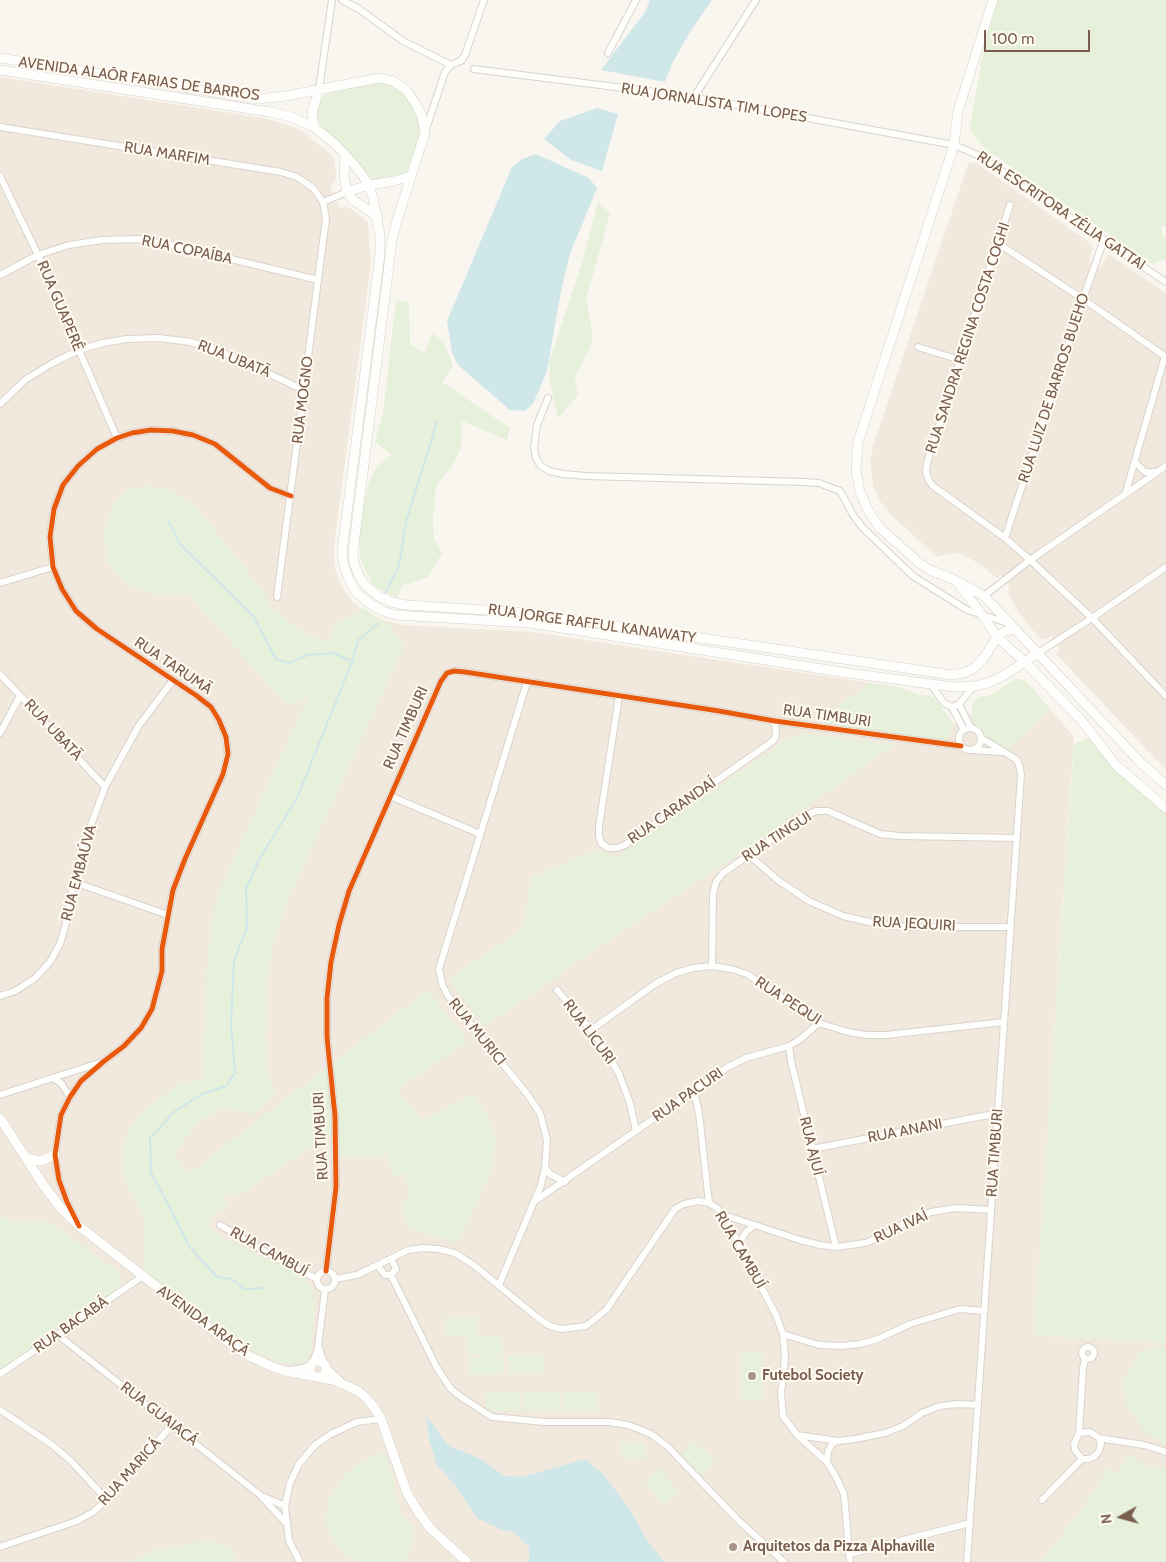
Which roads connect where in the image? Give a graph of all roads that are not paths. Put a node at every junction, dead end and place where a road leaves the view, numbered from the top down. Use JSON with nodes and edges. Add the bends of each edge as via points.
{"nodes":[{"id":1,"x":332,"y":0,"type":"edge"},
{"id":2,"x":342,"y":0,"type":"edge"},
{"id":3,"x":484,"y":0,"type":"edge"},
{"id":4,"x":636,"y":0,"type":"edge"},
{"id":5,"x":756,"y":0,"type":"edge"},
{"id":6,"x":993,"y":0,"type":"edge"},
{"id":7,"x":608,"y":53,"type":"dead end"},
{"id":8,"x":0,"y":58,"type":"edge"},
{"id":9,"x":451,"y":65,"type":"junction"},
{"id":10,"x":474,"y":69,"type":"dead end"},
{"id":11,"x":0,"y":70,"type":"edge"},
{"id":12,"x":319,"y":89,"type":"junction"},
{"id":13,"x":694,"y":96,"type":"junction"},
{"id":14,"x":0,"y":127,"type":"edge"},
{"id":15,"x":314,"y":127,"type":"junction"},
{"id":16,"x":424,"y":133,"type":"junction"},
{"id":17,"x":954,"y":145,"type":"junction"},
{"id":18,"x":345,"y":154,"type":"junction"},
{"id":19,"x":0,"y":176,"type":"edge"},
{"id":20,"x":411,"y":176,"type":"junction"},
{"id":21,"x":369,"y":185,"type":"junction"},
{"id":22,"x":347,"y":192,"type":"junction"},
{"id":23,"x":323,"y":202,"type":"junction"},
{"id":24,"x":1010,"y":205,"type":"dead end"},
{"id":25,"x":378,"y":218,"type":"junction"},
{"id":26,"x":1104,"y":239,"type":"junction"},
{"id":27,"x":999,"y":244,"type":"junction"},
{"id":28,"x":38,"y":255,"type":"junction"},
{"id":29,"x":0,"y":274,"type":"edge"},
{"id":30,"x":318,"y":280,"type":"junction"},
{"id":31,"x":1166,"y":282,"type":"edge"},
{"id":32,"x":1083,"y":299,"type":"junction"},
{"id":33,"x":918,"y":347,"type":"dead end"},
{"id":34,"x":79,"y":350,"type":"junction"},
{"id":35,"x":1166,"y":357,"type":"edge"},
{"id":36,"x":960,"y":360,"type":"junction"},
{"id":37,"x":304,"y":390,"type":"junction"},
{"id":38,"x":548,"y":398,"type":"dead end"},
{"id":39,"x":0,"y":404,"type":"edge"},
{"id":40,"x":117,"y":438,"type":"junction"},
{"id":41,"x":1135,"y":462,"type":"junction"},
{"id":42,"x":1166,"y":466,"type":"edge"},
{"id":43,"x":1158,"y":472,"type":"junction"},
{"id":44,"x":1125,"y":495,"type":"junction"},
{"id":45,"x":291,"y":496,"type":"junction"},
{"id":46,"x":1005,"y":538,"type":"junction"},
{"id":47,"x":1030,"y":560,"type":"junction"},
{"id":48,"x":53,"y":567,"type":"junction"},
{"id":49,"x":1166,"y":567,"type":"edge"},
{"id":50,"x":955,"y":580,"type":"junction"},
{"id":51,"x":0,"y":583,"type":"edge"},
{"id":52,"x":984,"y":596,"type":"junction"},
{"id":53,"x":277,"y":597,"type":"dead end"},
{"id":54,"x":983,"y":616,"type":"junction"},
{"id":55,"x":1092,"y":618,"type":"junction"},
{"id":56,"x":1012,"y":626,"type":"junction"},
{"id":57,"x":997,"y":637,"type":"junction"},
{"id":58,"x":1038,"y":653,"type":"junction"},
{"id":59,"x":1025,"y":662,"type":"junction"},
{"id":60,"x":900,"y":668,"type":"junction"},
{"id":61,"x":0,"y":674,"type":"edge"},
{"id":62,"x":174,"y":680,"type":"junction"},
{"id":63,"x":898,"y":681,"type":"junction"},
{"id":64,"x":527,"y":682,"type":"junction"},
{"id":65,"x":932,"y":686,"type":"junction"},
{"id":66,"x":974,"y":686,"type":"junction"},
{"id":67,"x":20,"y":696,"type":"junction"},
{"id":68,"x":619,"y":696,"type":"junction"},
{"id":69,"x":1166,"y":696,"type":"edge"},
{"id":70,"x":956,"y":706,"type":"junction"},
{"id":71,"x":775,"y":722,"type":"junction"},
{"id":72,"x":968,"y":729,"type":"junction"},
{"id":73,"x":0,"y":733,"type":"edge"},
{"id":74,"x":981,"y":738,"type":"junction"},
{"id":75,"x":961,"y":746,"type":"junction"},
{"id":76,"x":973,"y":750,"type":"junction"},
{"id":77,"x":1004,"y":752,"type":"junction"},
{"id":78,"x":1166,"y":785,"type":"edge"},
{"id":79,"x":105,"y":787,"type":"junction"},
{"id":80,"x":390,"y":796,"type":"junction"},
{"id":81,"x":1166,"y":808,"type":"edge"},
{"id":82,"x":480,"y":834,"type":"junction"},
{"id":83,"x":1016,"y":838,"type":"junction"},
{"id":84,"x":749,"y":855,"type":"junction"},
{"id":85,"x":74,"y":882,"type":"junction"},
{"id":86,"x":168,"y":915,"type":"junction"},
{"id":87,"x":1010,"y":927,"type":"junction"},
{"id":88,"x":712,"y":966,"type":"junction"},
{"id":89,"x":557,"y":990,"type":"dead end"},
{"id":90,"x":0,"y":996,"type":"edge"},
{"id":91,"x":1004,"y":1022,"type":"junction"},
{"id":92,"x":819,"y":1023,"type":"junction"},
{"id":93,"x":591,"y":1030,"type":"junction"},
{"id":94,"x":788,"y":1046,"type":"junction"},
{"id":95,"x":103,"y":1062,"type":"junction"},
{"id":96,"x":54,"y":1079,"type":"junction"},
{"id":97,"x":694,"y":1092,"type":"junction"},
{"id":98,"x":0,"y":1095,"type":"edge"},
{"id":99,"x":70,"y":1097,"type":"junction"},
{"id":100,"x":998,"y":1112,"type":"junction"},
{"id":101,"x":0,"y":1118,"type":"edge"},
{"id":102,"x":636,"y":1131,"type":"junction"},
{"id":103,"x":812,"y":1149,"type":"junction"},
{"id":104,"x":55,"y":1155,"type":"junction"},
{"id":105,"x":26,"y":1158,"type":"junction"},
{"id":106,"x":545,"y":1168,"type":"junction"},
{"id":107,"x":564,"y":1182,"type":"junction"},
{"id":108,"x":535,"y":1201,"type":"junction"},
{"id":109,"x":709,"y":1203,"type":"junction"},
{"id":110,"x":991,"y":1210,"type":"junction"},
{"id":111,"x":724,"y":1216,"type":"junction"},
{"id":112,"x":220,"y":1225,"type":"dead end"},
{"id":113,"x":755,"y":1225,"type":"junction"},
{"id":114,"x":79,"y":1226,"type":"junction"},
{"id":115,"x":739,"y":1244,"type":"junction"},
{"id":116,"x":836,"y":1246,"type":"junction"},
{"id":117,"x":391,"y":1259,"type":"junction"},
{"id":118,"x":378,"y":1266,"type":"junction"},
{"id":119,"x":326,"y":1271,"type":"junction"},
{"id":120,"x":391,"y":1275,"type":"junction"},
{"id":121,"x":142,"y":1276,"type":"junction"},
{"id":122,"x":317,"y":1279,"type":"junction"},
{"id":123,"x":335,"y":1279,"type":"junction"},
{"id":124,"x":499,"y":1285,"type":"junction"},
{"id":125,"x":325,"y":1290,"type":"junction"},
{"id":126,"x":984,"y":1311,"type":"junction"},
{"id":127,"x":783,"y":1334,"type":"junction"},
{"id":128,"x":58,"y":1335,"type":"junction"},
{"id":129,"x":318,"y":1347,"type":"junction"},
{"id":130,"x":1085,"y":1358,"type":"dead end"},
{"id":131,"x":312,"y":1364,"type":"junction"},
{"id":132,"x":325,"y":1366,"type":"junction"},
{"id":133,"x":285,"y":1371,"type":"junction"},
{"id":134,"x":0,"y":1374,"type":"edge"},
{"id":135,"x":316,"y":1377,"type":"junction"},
{"id":136,"x":347,"y":1385,"type":"junction"},
{"id":137,"x":978,"y":1405,"type":"junction"},
{"id":138,"x":0,"y":1410,"type":"edge"},
{"id":139,"x":381,"y":1419,"type":"junction"},
{"id":140,"x":172,"y":1425,"type":"junction"},
{"id":141,"x":1079,"y":1433,"type":"junction"},
{"id":142,"x":797,"y":1435,"type":"junction"},
{"id":143,"x":1099,"y":1438,"type":"junction"},
{"id":144,"x":838,"y":1441,"type":"junction"},
{"id":145,"x":1166,"y":1452,"type":"edge"},
{"id":146,"x":1082,"y":1460,"type":"junction"},
{"id":147,"x":826,"y":1462,"type":"junction"},
{"id":148,"x":259,"y":1494,"type":"junction"},
{"id":149,"x":107,"y":1500,"type":"junction"},
{"id":150,"x":1042,"y":1500,"type":"dead end"},
{"id":151,"x":285,"y":1506,"type":"junction"},
{"id":152,"x":286,"y":1522,"type":"junction"},
{"id":153,"x":970,"y":1523,"type":"junction"},
{"id":154,"x":0,"y":1547,"type":"edge"},
{"id":155,"x":849,"y":1554,"type":"junction"},
{"id":156,"x":463,"y":1561,"type":"edge"},
{"id":157,"x":300,"y":1562,"type":"edge"},
{"id":158,"x":784,"y":1562,"type":"edge"},
{"id":159,"x":850,"y":1562,"type":"edge"},
{"id":160,"x":967,"y":1562,"type":"edge"}],
"edges":[{"from":1,"to":12,"type":"street"},
{"from":2,"to":9,"type":"street","via":[[403,41]]},
{"from":3,"to":9,"type":"street","via":[[465,55],[461,61]]},
{"from":4,"to":7,"type":"street"},
{"from":5,"to":13,"type":"street"},
{"from":6,"to":17,"type":"main road","via":[[958,111]]},
{"from":8,"to":12,"type":"main road","name":"AVENIDA ALAÔR FARIAS DE BARROS","via":[[258,99]]},
{"from":9,"to":16,"type":"street","via":[[445,72]]},
{"from":10,"to":13,"type":"street","name":"RUA JORNALISTA TIM LOPES"},
{"from":11,"to":15,"type":"main road","name":"AVENIDA ALAÔR FARIAS DE BARROS","via":[[270,112]]},
{"from":12,"to":15,"type":"main road","via":[[312,113]]},
{"from":12,"to":16,"type":"main road","name":"AVENIDA ALAÔR FARIAS DE BARROS","via":[[379,78],[393,81],[406,90],[416,104]]},
{"from":13,"to":17,"type":"street","name":"RUA JORNALISTA TIM LOPES"},
{"from":14,"to":23,"type":"street","name":"RUA MARFIM","via":[[281,172],[297,177],[313,188]]},
{"from":15,"to":18,"type":"main road","name":"AVENIDA ALAÔR FARIAS DE BARROS"},
{"from":16,"to":20,"type":"main road","name":"RUA JORGE RAFFUL KANAWATY"},
{"from":17,"to":26,"type":"street","name":"RUA ESCRITORA ZÉLIA GATTAI","via":[[978,154]]},
{"from":17,"to":50,"type":"main road","via":[[858,442],[856,471],[860,492],[879,527],[918,562]]},
{"from":18,"to":21,"type":"main road","name":"AVENIDA ALAÔR FARIAS DE BARROS"},
{"from":18,"to":22,"type":"main road"},
{"from":19,"to":28,"type":"street","name":"RUA GUAPERÊ"},
{"from":20,"to":21,"type":"main road"},
{"from":20,"to":60,"type":"main road","name":"RUA JORGE RAFFUL KANAWATY","via":[[392,240],[353,552],[354,563],[366,586],[385,599],[406,605],[531,613]]},
{"from":21,"to":22,"type":"main road"},
{"from":21,"to":25,"type":"main road","name":"RUA JORGE RAFFUL KANAWATY"},
{"from":22,"to":23,"type":"street"},
{"from":22,"to":25,"type":"main road"},
{"from":23,"to":30,"type":"street","name":"RUA MOGNO","via":[[326,218]]},
{"from":24,"to":27,"type":"street","name":"RUA SANDRA REGINA COSTA COGHI"},
{"from":25,"to":63,"type":"main road","name":"RUA JORGE RAFFUL KANAWATY","via":[[380,254],[342,552],[348,579],[368,603],[396,615],[530,623]]},
{"from":26,"to":31,"type":"street","name":"RUA ESCRITORA ZÉLIA GATTAI"},
{"from":26,"to":32,"type":"street","name":"RUA LUIZ DE BARROS BUEHO"},
{"from":27,"to":32,"type":"street"},
{"from":27,"to":36,"type":"street","name":"RUA SANDRA REGINA COSTA COGHI"},
{"from":28,"to":29,"type":"street","name":"RUA COPAÍBA"},
{"from":28,"to":30,"type":"street","name":"RUA COPAÍBA","via":[[69,245],[139,239]]},
{"from":28,"to":34,"type":"street","name":"RUA GUAPERÊ"},
{"from":30,"to":37,"type":"street","name":"RUA MOGNO"},
{"from":32,"to":35,"type":"street"},
{"from":32,"to":46,"type":"street","name":"RUA LUIZ DE BARROS BUEHO"},
{"from":33,"to":36,"type":"street"},
{"from":34,"to":37,"type":"street","name":"RUA UBATÃ","via":[[127,339],[191,342],[215,349]]},
{"from":34,"to":39,"type":"street","name":"RUA UBATÃ","via":[[25,380]]},
{"from":34,"to":40,"type":"street","name":"RUA GUAPERÊ"},
{"from":35,"to":41,"type":"street"},
{"from":36,"to":46,"type":"street","name":"RUA SANDRA REGINA COSTA COGHI","via":[[926,472],[933,486]]},
{"from":37,"to":45,"type":"street","name":"RUA MOGNO"},
{"from":38,"to":54,"type":"street","via":[[537,425],[534,447],[540,465],[550,471],[588,476],[819,483],[840,492],[862,527],[913,576],[967,610]]},
{"from":40,"to":45,"type":"street","name":"RUA TARUMÃ","via":[[151,430],[193,435],[215,444],[270,488]]},
{"from":40,"to":48,"type":"street","name":"RUA TARUMÃ","via":[[97,449],[78,466],[64,485],[54,509],[50,537]]},
{"from":41,"to":43,"type":"street","via":[[1146,472]]},
{"from":41,"to":44,"type":"street"},
{"from":42,"to":43,"type":"street"},
{"from":43,"to":44,"type":"street"},
{"from":44,"to":47,"type":"street"},
{"from":45,"to":53,"type":"street","name":"RUA MOGNO"},
{"from":46,"to":47,"type":"street","name":"RUA SANDRA REGINA COSTA COGHI"},
{"from":47,"to":52,"type":"street"},
{"from":47,"to":55,"type":"street","name":"RUA SANDRA REGINA COSTA COGHI"},
{"from":48,"to":51,"type":"street"},
{"from":48,"to":62,"type":"street","name":"RUA TARUMÃ","via":[[76,611],[97,629]]},
{"from":49,"to":55,"type":"street"},
{"from":50,"to":52,"type":"main road"},
{"from":50,"to":54,"type":"main road"},
{"from":52,"to":56,"type":"main road"},
{"from":54,"to":56,"type":"street"},
{"from":54,"to":57,"type":"main road"},
{"from":55,"to":58,"type":"street"},
{"from":55,"to":69,"type":"street","name":"RUA SANDRA REGINA COSTA COGHI"},
{"from":56,"to":57,"type":"main road"},
{"from":56,"to":58,"type":"main road"},
{"from":57,"to":59,"type":"main road"},
{"from":57,"to":60,"type":"main road","name":"RUA JORGE RAFFUL KANAWATY","via":[[984,658],[964,673],[952,675]]},
{"from":58,"to":59,"type":"main road","name":"RUA JORGE RAFFUL KANAWATY"},
{"from":58,"to":78,"type":"main road","via":[[1141,763]]},
{"from":59,"to":66,"type":"main road","name":"RUA JORGE RAFFUL KANAWATY","via":[[995,680]]},
{"from":59,"to":81,"type":"main road","via":[[1081,720],[1116,765]]},
{"from":60,"to":63,"type":"main road"},
{"from":61,"to":67,"type":"street","name":"RUA UBATÃ"},
{"from":62,"to":79,"type":"street","name":"RUA EMBAÚVA","via":[[138,727]]},
{"from":62,"to":86,"type":"street","name":"RUA TARUMÃ","via":[[211,707],[226,737],[228,754],[224,774],[176,882]]},
{"from":63,"to":65,"type":"main road","name":"RUA JORGE RAFFUL KANAWATY"},
{"from":64,"to":68,"type":"street","name":"RUA TIMBURI"},
{"from":64,"to":80,"type":"street","name":"RUA TIMBURI","via":[[465,672],[447,673],[440,681]]},
{"from":64,"to":82,"type":"street","name":"RUA MURICI"},
{"from":65,"to":66,"type":"main road","name":"RUA JORGE RAFFUL KANAWATY"},
{"from":65,"to":70,"type":"street","via":[[944,703]]},
{"from":66,"to":70,"type":"street"},
{"from":67,"to":73,"type":"street"},
{"from":67,"to":79,"type":"street","name":"RUA UBATÃ"},
{"from":68,"to":71,"type":"street","name":"RUA TIMBURI"},
{"from":68,"to":71,"type":"street","name":"RUA CARANDAÍ","via":[[598,826],[601,843],[608,848],[624,845],[773,740],[776,736]]},
{"from":70,"to":72,"type":"street"},
{"from":71,"to":75,"type":"street","name":"RUA TIMBURI"},
{"from":72,"to":74,"type":"street","via":[[978,732]]},
{"from":72,"to":75,"type":"street","via":[[960,735]]},
{"from":74,"to":76,"type":"street","via":[[979,746]]},
{"from":74,"to":77,"type":"street","name":"RUA TIMBURI"},
{"from":75,"to":76,"type":"street"},
{"from":76,"to":77,"type":"street"},
{"from":77,"to":83,"type":"street","name":"RUA TIMBURI","via":[[1016,760],[1020,768]]},
{"from":79,"to":85,"type":"street","name":"RUA EMBAÚVA"},
{"from":80,"to":82,"type":"street"},
{"from":80,"to":119,"type":"street","name":"RUA TIMBURI","via":[[350,891],[331,962],[327,1037],[335,1116],[336,1187]]},
{"from":82,"to":106,"type":"street","name":"RUA MURICI","via":[[439,969],[448,996],[540,1113],[547,1140]]},
{"from":83,"to":84,"type":"street","name":"RUA TINGUI","via":[[880,834],[828,811],[816,811]]},
{"from":83,"to":87,"type":"street","name":"RUA TIMBURI"},
{"from":84,"to":87,"type":"street","name":"RUA JEQUIRI","via":[[778,882],[842,916],[908,927]]},
{"from":84,"to":88,"type":"street","name":"RUA TINGUI","via":[[722,873],[716,882]]},
{"from":85,"to":86,"type":"street"},
{"from":85,"to":90,"type":"street","name":"RUA EMBAÚVA","via":[[60,944],[50,962],[34,979]]},
{"from":86,"to":95,"type":"street","name":"RUA TARUMÃ","via":[[162,972],[152,1009],[141,1028]]},
{"from":87,"to":91,"type":"street","name":"RUA TIMBURI"},
{"from":88,"to":92,"type":"street","name":"RUA PEQUI","via":[[747,974]]},
{"from":88,"to":93,"type":"street","name":"RUA PEQUI","via":[[676,973],[655,984]]},
{"from":89,"to":93,"type":"street","name":"RUA LICURI"},
{"from":91,"to":92,"type":"street","name":"RUA PEQUI","via":[[886,1036],[867,1036]]},
{"from":91,"to":100,"type":"street","name":"RUA TIMBURI"},
{"from":92,"to":94,"type":"street","name":"RUA PACURI"},
{"from":93,"to":102,"type":"street","name":"RUA LICURI","via":[[619,1074]]},
{"from":94,"to":97,"type":"street","name":"RUA PACURI","via":[[728,1067]]},
{"from":94,"to":103,"type":"street","name":"RUA AJUÍ"},
{"from":95,"to":96,"type":"street"},
{"from":95,"to":99,"type":"street","name":"RUA TARUMÃ"},
{"from":96,"to":98,"type":"street"},
{"from":96,"to":99,"type":"street","via":[[61,1083]]},
{"from":97,"to":102,"type":"street","name":"RUA PACURI"},
{"from":97,"to":109,"type":"street"},
{"from":99,"to":104,"type":"street","name":"RUA TARUMÃ","via":[[61,1116]]},
{"from":100,"to":103,"type":"street","name":"RUA ANANI"},
{"from":100,"to":110,"type":"street","name":"RUA TIMBURI"},
{"from":101,"to":105,"type":"main road","name":"AVENIDA ARAÇÁ"},
{"from":102,"to":107,"type":"street","name":"RUA PACURI"},
{"from":103,"to":116,"type":"street","name":"RUA AJUÍ"},
{"from":104,"to":105,"type":"main road","via":[[41,1161]]},
{"from":104,"to":114,"type":"street","name":"RUA TARUMÃ","via":[[59,1180]]},
{"from":105,"to":114,"type":"main road","name":"AVENIDA ARAÇÁ","via":[[49,1193]]},
{"from":106,"to":107,"type":"street"},
{"from":106,"to":108,"type":"street","name":"RUA MURICI"},
{"from":107,"to":108,"type":"street","name":"RUA PACURI"},
{"from":108,"to":124,"type":"street","name":"RUA MURICI"},
{"from":109,"to":111,"type":"street","name":"RUA CAMBUÍ"},
{"from":109,"to":124,"type":"street","name":"RUA CAMBUÍ","via":[[698,1201],[675,1209],[606,1310],[586,1326],[561,1329],[550,1326]]},
{"from":110,"to":116,"type":"street","name":"RUA IVAÍ","via":[[956,1208],[931,1212],[866,1243]]},
{"from":110,"to":126,"type":"street","name":"RUA TIMBURI"},
{"from":111,"to":113,"type":"street","name":"RUA IVAÍ"},
{"from":111,"to":115,"type":"street","name":"RUA CAMBUÍ"},
{"from":112,"to":122,"type":"street","name":"RUA CAMBUÍ"},
{"from":113,"to":115,"type":"street"},
{"from":113,"to":116,"type":"street","name":"RUA IVAÍ","via":[[807,1242]]},
{"from":114,"to":121,"type":"main road","name":"AVENIDA ARAÇÁ"},
{"from":115,"to":127,"type":"street","name":"RUA CAMBUÍ"},
{"from":117,"to":118,"type":"street","name":"RUA CAMBUÍ"},
{"from":117,"to":120,"type":"street","via":[[396,1269]]},
{"from":117,"to":124,"type":"street","name":"RUA CAMBUÍ","via":[[408,1250],[424,1248],[455,1253]]},
{"from":118,"to":120,"type":"street","via":[[383,1274]]},
{"from":118,"to":123,"type":"street","via":[[357,1275]]},
{"from":119,"to":122,"type":"street"},
{"from":119,"to":123,"type":"street"},
{"from":120,"to":158,"type":"street","via":[[437,1368],[460,1397],[492,1417],[545,1422],[608,1422],[651,1434]]},
{"from":121,"to":128,"type":"street","name":"RUA BACABÁ"},
{"from":121,"to":133,"type":"main road","name":"AVENIDA ARAÇÁ","via":[[247,1355]]},
{"from":122,"to":125,"type":"street","via":[[318,1285]]},
{"from":123,"to":125,"type":"street","via":[[333,1287]]},
{"from":125,"to":129,"type":"street"},
{"from":126,"to":127,"type":"street","via":[[960,1309],[860,1344],[819,1345]]},
{"from":126,"to":137,"type":"street","name":"RUA TIMBURI"},
{"from":127,"to":142,"type":"street","name":"RUA CAMBUÍ","via":[[785,1358],[780,1393],[783,1416]]},
{"from":128,"to":134,"type":"street","name":"RUA BACABÁ"},
{"from":128,"to":140,"type":"street","name":"RUA GUAIACÁ"},
{"from":129,"to":131,"type":"street"},
{"from":129,"to":132,"type":"street"},
{"from":130,"to":141,"type":"street"},
{"from":131,"to":132,"type":"main road","via":[[319,1362]]},
{"from":131,"to":133,"type":"street"},
{"from":131,"to":135,"type":"main road","via":[[310,1372]]},
{"from":132,"to":135,"type":"main road","via":[[323,1376]]},
{"from":132,"to":136,"type":"street"},
{"from":133,"to":135,"type":"main road","name":"AVENIDA ARAÇÁ"},
{"from":135,"to":136,"type":"main road","name":"AVENIDA ARAÇÁ"},
{"from":136,"to":139,"type":"main road","name":"AVENIDA ARAÇÁ","via":[[367,1399]]},
{"from":137,"to":144,"type":"street","via":[[940,1406],[885,1433]]},
{"from":137,"to":153,"type":"street","name":"RUA TIMBURI"},
{"from":138,"to":149,"type":"street","via":[[51,1444]]},
{"from":139,"to":151,"type":"street","via":[[357,1422],[315,1446],[299,1464],[290,1483]]},
{"from":139,"to":156,"type":"main road","name":"AVENIDA ARAÇÁ","via":[[407,1494],[432,1529]]},
{"from":140,"to":148,"type":"street","name":"RUA GUAIACÁ"},
{"from":140,"to":149,"type":"street","name":"RUA MARICÁ"},
{"from":141,"to":143,"type":"street","via":[[1090,1432]]},
{"from":141,"to":146,"type":"street","via":[[1074,1444]]},
{"from":142,"to":144,"type":"street"},
{"from":142,"to":147,"type":"street","name":"RUA CAMBUÍ"},
{"from":143,"to":145,"type":"street"},
{"from":143,"to":146,"type":"street","via":[[1099,1451],[1095,1456]]},
{"from":144,"to":147,"type":"street","via":[[832,1444]]},
{"from":146,"to":150,"type":"street"},
{"from":147,"to":155,"type":"street","name":"RUA CAMBUÍ","via":[[844,1494]]},
{"from":148,"to":151,"type":"street","name":"RUA GUAIACÁ"},
{"from":148,"to":152,"type":"street","name":"RUA GUAIACÁ"},
{"from":149,"to":154,"type":"street","name":"RUA MARICÁ","via":[[77,1521]]},
{"from":151,"to":152,"type":"street"},
{"from":152,"to":157,"type":"street","via":[[289,1541]]},
{"from":153,"to":155,"type":"street"},
{"from":153,"to":160,"type":"street","name":"RUA TIMBURI"},
{"from":155,"to":159,"type":"street","name":"RUA CAMBUÍ"}]}
